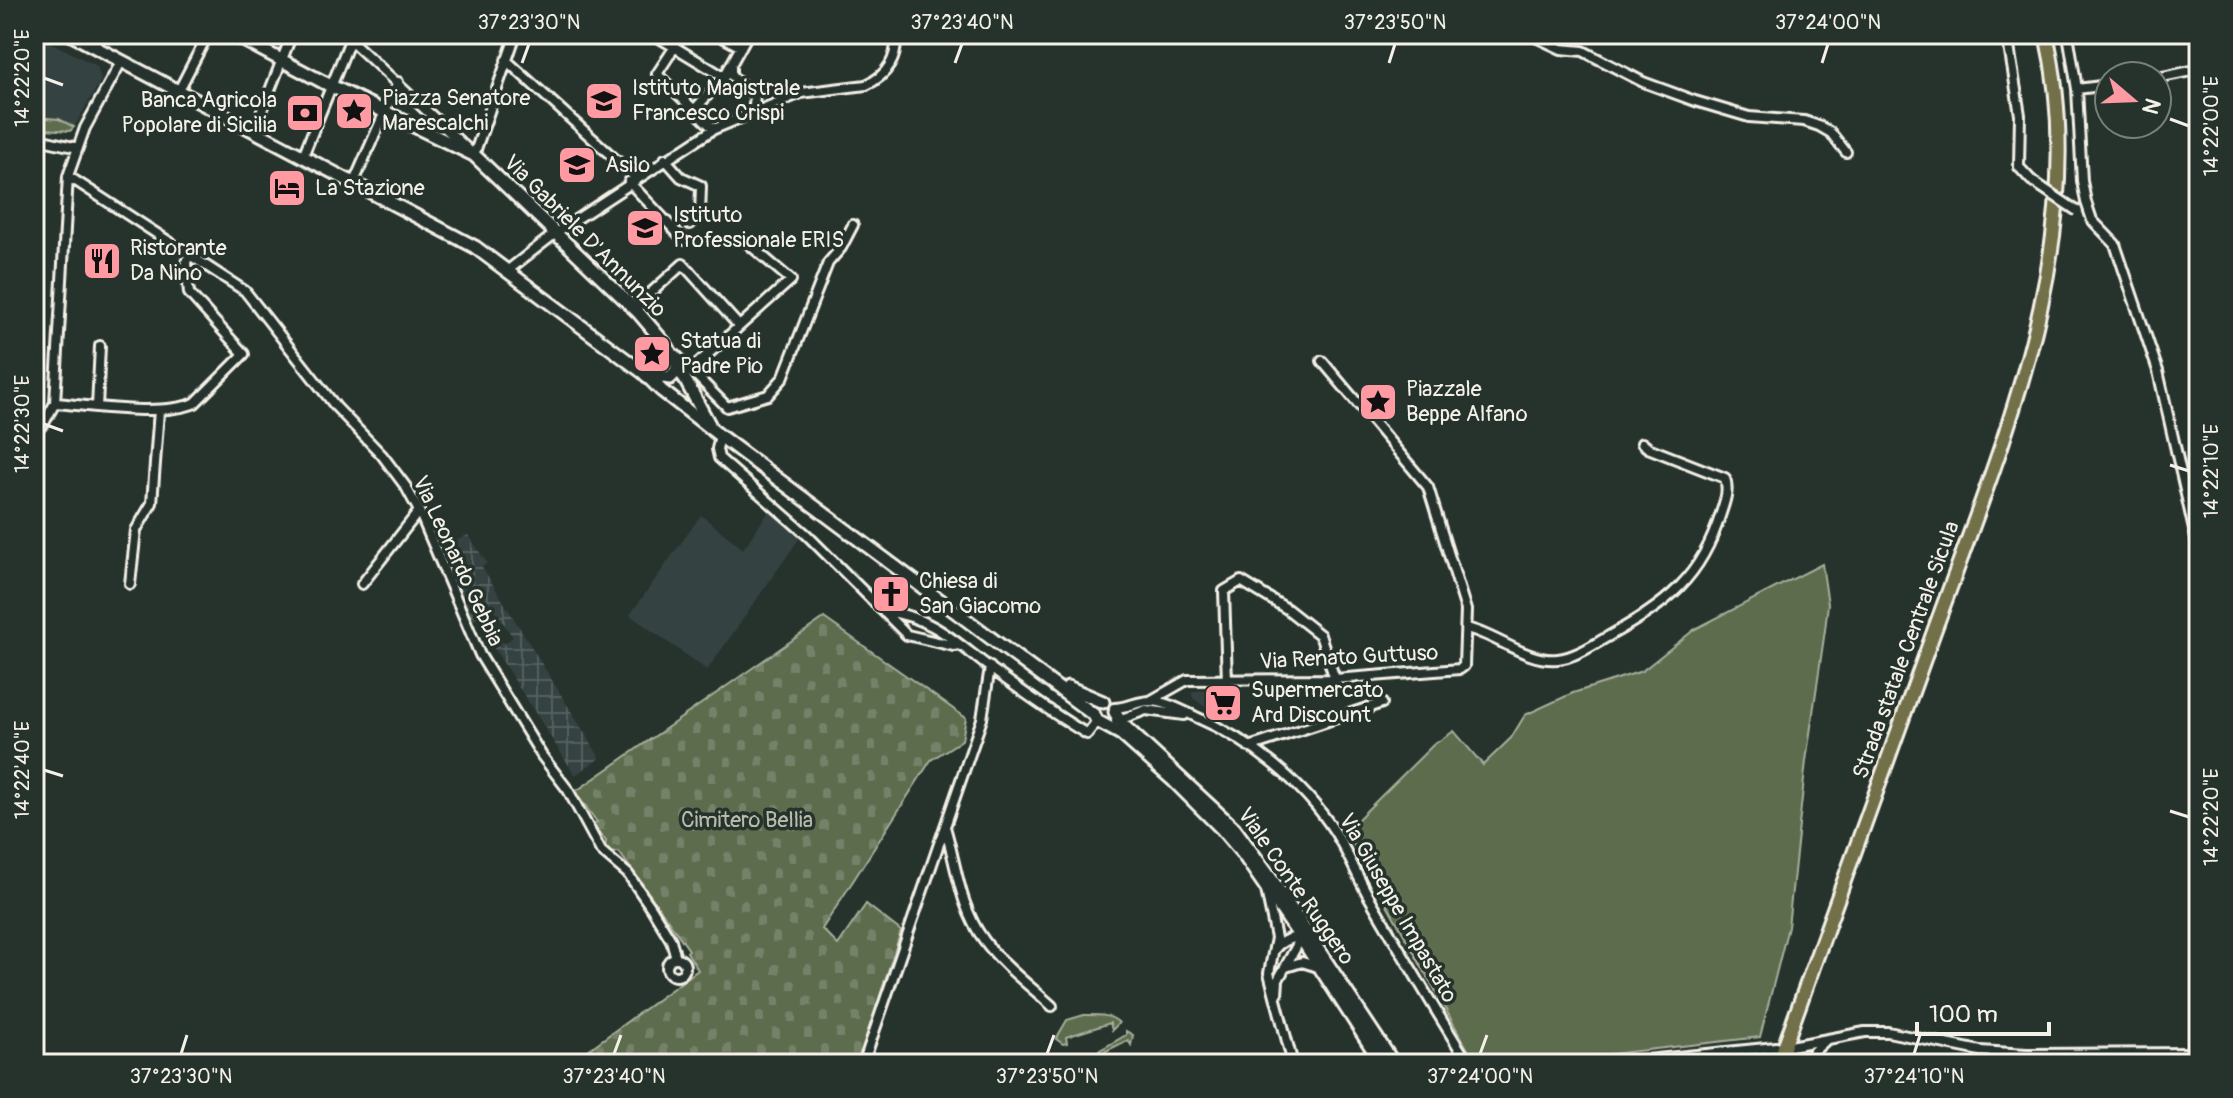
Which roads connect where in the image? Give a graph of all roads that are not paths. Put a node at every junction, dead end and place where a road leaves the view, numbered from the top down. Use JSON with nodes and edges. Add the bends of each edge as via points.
{"nodes":[{"id":1,"x":70,"y":34,"type":"edge"},
{"id":2,"x":100,"y":34,"type":"edge"},
{"id":3,"x":208,"y":34,"type":"edge"},
{"id":4,"x":232,"y":34,"type":"edge"},
{"id":5,"x":292,"y":34,"type":"edge"},
{"id":6,"x":516,"y":34,"type":"edge"},
{"id":7,"x":653,"y":34,"type":"edge"},
{"id":8,"x":717,"y":34,"type":"edge"},
{"id":9,"x":748,"y":34,"type":"edge"},
{"id":10,"x":895,"y":34,"type":"edge"},
{"id":11,"x":1529,"y":34,"type":"edge"},
{"id":12,"x":2007,"y":34,"type":"edge"},
{"id":13,"x":2046,"y":34,"type":"edge"},
{"id":14,"x":2068,"y":34,"type":"edge"},
{"id":15,"x":347,"y":37,"type":"edge"},
{"id":16,"x":250,"y":38,"type":"edge"},
{"id":17,"x":93,"y":47,"type":"junction"},
{"id":18,"x":741,"y":47,"type":"junction"},
{"id":19,"x":674,"y":48,"type":"junction"},
{"id":20,"x":281,"y":60,"type":"junction"},
{"id":21,"x":506,"y":60,"type":"junction"},
{"id":22,"x":121,"y":62,"type":"junction"},
{"id":23,"x":730,"y":67,"type":"junction"},
{"id":24,"x":2196,"y":70,"type":"dead end"},
{"id":25,"x":2173,"y":75,"type":"edge"},
{"id":26,"x":724,"y":77,"type":"junction"},
{"id":27,"x":398,"y":82,"type":"junction"},
{"id":28,"x":327,"y":84,"type":"junction"},
{"id":29,"x":2093,"y":87,"type":"edge"},
{"id":30,"x":2077,"y":89,"type":"junction"},
{"id":31,"x":178,"y":92,"type":"junction"},
{"id":32,"x":695,"y":109,"type":"junction"},
{"id":33,"x":753,"y":112,"type":"junction"},
{"id":34,"x":390,"y":115,"type":"junction"},
{"id":35,"x":714,"y":129,"type":"junction"},
{"id":36,"x":254,"y":131,"type":"junction"},
{"id":37,"x":34,"y":138,"type":"edge"},
{"id":38,"x":78,"y":148,"type":"junction"},
{"id":39,"x":1846,"y":152,"type":"dead end"},
{"id":40,"x":299,"y":153,"type":"junction"},
{"id":41,"x":474,"y":155,"type":"junction"},
{"id":42,"x":665,"y":159,"type":"junction"},
{"id":43,"x":68,"y":176,"type":"junction"},
{"id":44,"x":632,"y":180,"type":"junction"},
{"id":45,"x":360,"y":185,"type":"junction"},
{"id":46,"x":2092,"y":220,"type":"junction"},
{"id":47,"x":690,"y":224,"type":"dead end"},
{"id":48,"x":853,"y":225,"type":"dead end"},
{"id":49,"x":557,"y":232,"type":"junction"},
{"id":50,"x":684,"y":240,"type":"dead end"},
{"id":51,"x":745,"y":241,"type":"dead end"},
{"id":52,"x":189,"y":253,"type":"junction"},
{"id":53,"x":507,"y":271,"type":"junction"},
{"id":54,"x":634,"y":308,"type":"junction"},
{"id":55,"x":739,"y":326,"type":"junction"},
{"id":56,"x":100,"y":346,"type":"dead end"},
{"id":57,"x":1322,"y":361,"type":"dead end"},
{"id":58,"x":683,"y":370,"type":"junction"},
{"id":59,"x":644,"y":373,"type":"junction"},
{"id":60,"x":55,"y":403,"type":"junction"},
{"id":61,"x":97,"y":407,"type":"junction"},
{"id":62,"x":159,"y":410,"type":"junction"},
{"id":63,"x":34,"y":433,"type":"edge"},
{"id":64,"x":717,"y":434,"type":"junction"},
{"id":65,"x":1642,"y":443,"type":"dead end"},
{"id":66,"x":419,"y":511,"type":"junction"},
{"id":67,"x":2199,"y":552,"type":"edge"},
{"id":68,"x":130,"y":584,"type":"dead end"},
{"id":69,"x":362,"y":584,"type":"dead end"},
{"id":70,"x":886,"y":611,"type":"junction"},
{"id":71,"x":1466,"y":628,"type":"junction"},
{"id":72,"x":960,"y":645,"type":"junction"},
{"id":73,"x":1019,"y":659,"type":"junction"},
{"id":74,"x":990,"y":667,"type":"junction"},
{"id":75,"x":1335,"y":679,"type":"junction"},
{"id":76,"x":1227,"y":681,"type":"junction"},
{"id":77,"x":1150,"y":701,"type":"junction"},
{"id":78,"x":1382,"y":703,"type":"dead end"},
{"id":79,"x":1108,"y":718,"type":"junction"},
{"id":80,"x":1200,"y":718,"type":"junction"},
{"id":81,"x":1249,"y":747,"type":"junction"},
{"id":82,"x":945,"y":826,"type":"junction"},
{"id":83,"x":1260,"y":863,"type":"junction"},
{"id":84,"x":1265,"y":885,"type":"junction"},
{"id":85,"x":1301,"y":938,"type":"junction"},
{"id":86,"x":1273,"y":951,"type":"junction"},
{"id":87,"x":676,"y":958,"type":"dead end"},
{"id":88,"x":1285,"y":967,"type":"junction"},
{"id":89,"x":1320,"y":968,"type":"junction"},
{"id":90,"x":1052,"y":1006,"type":"dead end"},
{"id":91,"x":1277,"y":1006,"type":"junction"},
{"id":92,"x":1826,"y":1039,"type":"junction"},
{"id":93,"x":1791,"y":1046,"type":"dead end"},
{"id":94,"x":1382,"y":1047,"type":"junction"},
{"id":95,"x":1776,"y":1047,"type":"dead end"},
{"id":96,"x":2199,"y":1053,"type":"edge"},
{"id":97,"x":863,"y":1064,"type":"edge"},
{"id":98,"x":1293,"y":1064,"type":"edge"},
{"id":99,"x":1382,"y":1064,"type":"edge"},
{"id":100,"x":1394,"y":1064,"type":"edge"},
{"id":101,"x":1469,"y":1064,"type":"edge"},
{"id":102,"x":1607,"y":1064,"type":"edge"},
{"id":103,"x":1778,"y":1064,"type":"edge"},
{"id":104,"x":1807,"y":1064,"type":"edge"}],
"edges":[{"from":1,"to":17,"type":"main road"},
{"from":2,"to":17,"type":"street"},
{"from":3,"to":31,"type":"street"},
{"from":4,"to":16,"type":"main road","name":"Via Gabriele D'Annunzio"},
{"from":5,"to":20,"type":"street"},
{"from":6,"to":21,"type":"street"},
{"from":7,"to":19,"type":"street"},
{"from":8,"to":18,"type":"street"},
{"from":9,"to":18,"type":"street"},
{"from":10,"to":33,"type":"street","via":[[891,64],[876,81],[801,93]]},
{"from":11,"to":39,"type":"street","via":[[1561,49],[1583,51],[1695,101],[1749,117],[1819,126]]},
{"from":12,"to":46,"type":"street","bridge":true,"via":[[2020,115],[2019,167]]},
{"from":13,"to":103,"type":"main road","name":"Strada statale Centrale Sicula","via":[[2059,112],[2058,179],[2031,346],[2002,442]]},
{"from":14,"to":30,"type":"street"},
{"from":15,"to":27,"type":"street"},
{"from":15,"to":28,"type":"street"},
{"from":16,"to":20,"type":"main road","name":"Via Gabriele D'Annunzio"},
{"from":17,"to":22,"type":"main road"},
{"from":18,"to":23,"type":"street"},
{"from":19,"to":26,"type":"street"},
{"from":19,"to":32,"type":"street","via":[[657,74]]},
{"from":20,"to":28,"type":"main road","name":"Via Gabriele D'Annunzio"},
{"from":20,"to":36,"type":"street"},
{"from":21,"to":41,"type":"street"},
{"from":21,"to":44,"type":"street"},
{"from":22,"to":31,"type":"main road"},
{"from":22,"to":38,"type":"street"},
{"from":23,"to":26,"type":"street"},
{"from":23,"to":33,"type":"street","via":[[731,75],[755,96]]},
{"from":24,"to":25,"type":"street"},
{"from":26,"to":32,"type":"street"},
{"from":27,"to":34,"type":"street"},
{"from":27,"to":41,"type":"street"},
{"from":28,"to":34,"type":"main road","name":"Via Gabriele D'Annunzio"},
{"from":28,"to":40,"type":"street"},
{"from":29,"to":30,"type":"street"},
{"from":30,"to":46,"type":"street","via":[[2082,181]]},
{"from":31,"to":36,"type":"main road"},
{"from":32,"to":35,"type":"street"},
{"from":33,"to":35,"type":"street"},
{"from":34,"to":41,"type":"main road","name":"Via Gabriele D'Annunzio"},
{"from":34,"to":45,"type":"street"},
{"from":35,"to":42,"type":"street"},
{"from":36,"to":40,"type":"main road"},
{"from":37,"to":38,"type":"street"},
{"from":38,"to":43,"type":"street"},
{"from":40,"to":45,"type":"main road"},
{"from":41,"to":49,"type":"main road","name":"Via Gabriele D'Annunzio"},
{"from":42,"to":44,"type":"street"},
{"from":42,"to":47,"type":"street","via":[[681,177],[701,186],[700,215]]},
{"from":43,"to":52,"type":"street","name":"Via Leonardo Gebbia"},
{"from":43,"to":60,"type":"street"},
{"from":44,"to":49,"type":"street"},
{"from":44,"to":50,"type":"street"},
{"from":45,"to":53,"type":"main road","via":[[475,247]]},
{"from":46,"to":67,"type":"street","via":[[2115,244],[2139,312],[2161,381]]},
{"from":48,"to":58,"type":"street","via":[[828,263],[783,378],[768,395],[727,407]]},
{"from":49,"to":53,"type":"street"},
{"from":49,"to":54,"type":"main road","name":"Via Gabriele D'Annunzio"},
{"from":51,"to":55,"type":"street","via":[[791,280]]},
{"from":52,"to":62,"type":"street","via":[[189,293],[244,354],[195,403]]},
{"from":52,"to":66,"type":"street","name":"Via Leonardo Gebbia","via":[[245,291],[336,407],[382,455]]},
{"from":53,"to":59,"type":"main road"},
{"from":54,"to":55,"type":"street","via":[[683,264]]},
{"from":54,"to":58,"type":"main road","name":"Via Gabriele D'Annunzio"},
{"from":55,"to":58,"type":"street"},
{"from":56,"to":61,"type":"street"},
{"from":57,"to":71,"type":"street","name":"Via Renato Guttuso","via":[[1428,487],[1466,610]]},
{"from":58,"to":59,"type":"main road","via":[[670,378]]},
{"from":58,"to":64,"type":"main road","name":"Via Gabriele D'Annunzio","via":[[696,403]]},
{"from":59,"to":64,"type":"main road"},
{"from":60,"to":61,"type":"street"},
{"from":60,"to":63,"type":"street"},
{"from":61,"to":62,"type":"street"},
{"from":62,"to":68,"type":"street","via":[[152,503],[136,530]]},
{"from":64,"to":70,"type":"street","via":[[719,458]]},
{"from":64,"to":73,"type":"main road"},
{"from":65,"to":71,"type":"street","via":[[1725,478],[1728,491],[1715,532],[1692,574],[1652,612],[1563,658],[1545,658]]},
{"from":66,"to":69,"type":"street"},
{"from":66,"to":87,"type":"street","name":"Via Leonardo Gebbia","via":[[480,655],[601,851],[628,874],[652,909]]},
{"from":70,"to":72,"type":"street","via":[[920,618]]},
{"from":70,"to":72,"type":"street","via":[[907,635]]},
{"from":71,"to":75,"type":"street","name":"Via Renato Guttuso","via":[[1466,662],[1460,669]]},
{"from":72,"to":74,"type":"street"},
{"from":73,"to":79,"type":"main road"},
{"from":73,"to":79,"type":"main road","via":[[1103,702],[1095,707]]},
{"from":74,"to":79,"type":"street","via":[[1087,734]]},
{"from":74,"to":82,"type":"street","via":[[982,719]]},
{"from":75,"to":76,"type":"street","name":"Via Renato Guttuso"},
{"from":75,"to":76,"type":"street","via":[[1320,635],[1241,581],[1224,591]]},
{"from":76,"to":77,"type":"street","name":"Via Renato Guttuso","via":[[1187,680]]},
{"from":77,"to":79,"type":"street"},
{"from":77,"to":80,"type":"street"},
{"from":78,"to":81,"type":"street"},
{"from":79,"to":80,"type":"street","via":[[1146,710]]},
{"from":79,"to":83,"type":"main road","name":"Viale Conte Ruggero","via":[[1218,811]]},
{"from":79,"to":84,"type":"main road","name":"Viale Conte Ruggero","via":[[1221,828]]},
{"from":80,"to":81,"type":"street","name":"Via Giuseppe Impastato"},
{"from":81,"to":101,"type":"street","name":"Via Giuseppe Impastato","via":[[1294,782],[1329,825]]},
{"from":82,"to":90,"type":"street","via":[[977,929]]},
{"from":82,"to":97,"type":"street"},
{"from":83,"to":85,"type":"street"},
{"from":83,"to":94,"type":"main road","name":"Viale Conte Ruggero"},
{"from":84,"to":85,"type":"main road","name":"Viale Conte Ruggero"},
{"from":84,"to":86,"type":"street","via":[[1275,926]]},
{"from":85,"to":86,"type":"street","via":[[1282,942]]},
{"from":85,"to":88,"type":"street"},
{"from":85,"to":89,"type":"main road","name":"Viale Conte Ruggero"},
{"from":85,"to":94,"type":"street"},
{"from":86,"to":91,"type":"street","via":[[1269,973]]},
{"from":88,"to":89,"type":"street","via":[[1302,962]]},
{"from":88,"to":91,"type":"street","via":[[1278,980]]},
{"from":89,"to":99,"type":"main road","name":"Viale Conte Ruggero"},
{"from":91,"to":98,"type":"street"},
{"from":92,"to":93,"type":"street"},
{"from":92,"to":96,"type":"street","via":[[1888,1032],[1980,1051]]},
{"from":92,"to":104,"type":"street"},
{"from":94,"to":100,"type":"main road","name":"Viale Conte Ruggero"},
{"from":95,"to":102,"type":"street"}]}
